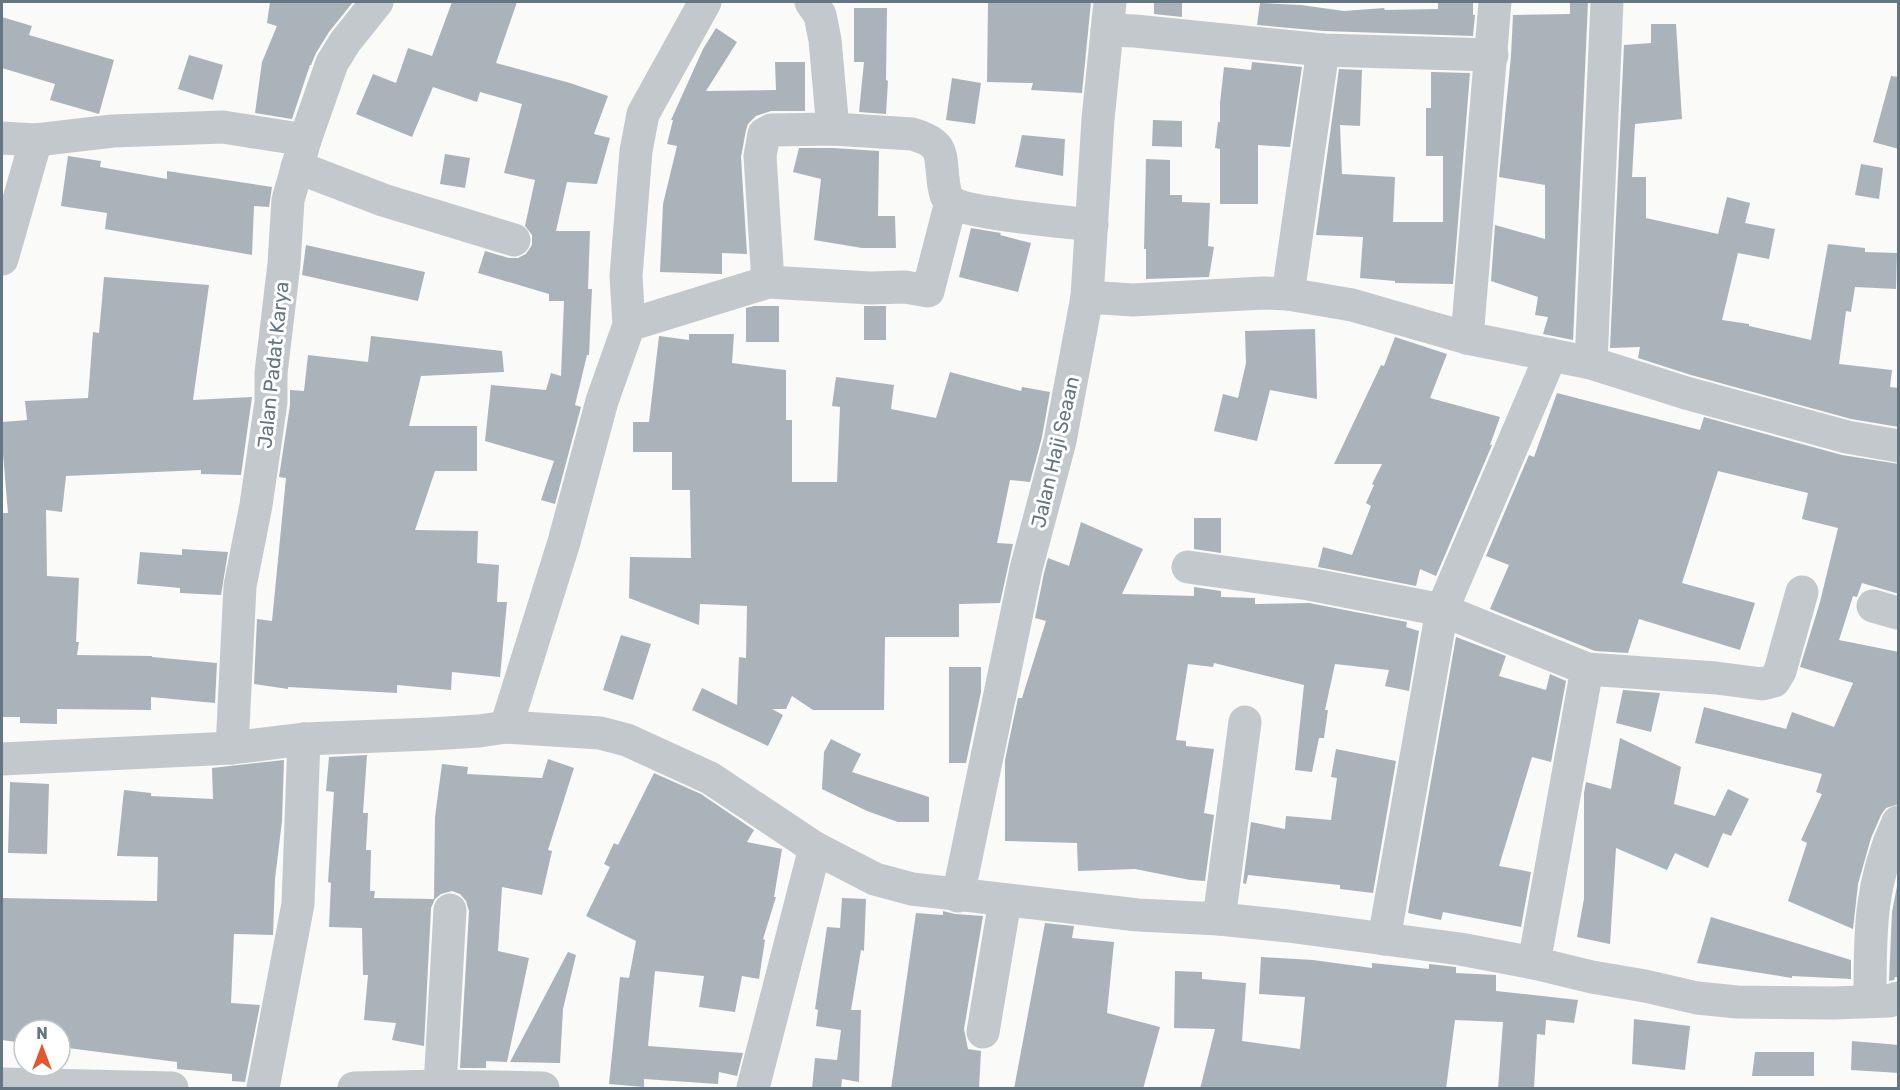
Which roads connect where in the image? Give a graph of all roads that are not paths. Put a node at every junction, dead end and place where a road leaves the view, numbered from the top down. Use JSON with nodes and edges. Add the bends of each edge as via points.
{"nodes":[{"id":1,"x":377,"y":2,"type":"edge"},
{"id":2,"x":705,"y":2,"type":"edge"},
{"id":3,"x":811,"y":2,"type":"edge"},
{"id":4,"x":1495,"y":2,"type":"edge"},
{"id":5,"x":1607,"y":2,"type":"edge"},
{"id":6,"x":1108,"y":16,"type":"edge"},
{"id":7,"x":1323,"y":50,"type":"junction"},
{"id":8,"x":1492,"y":55,"type":"junction"},
{"id":9,"x":832,"y":129,"type":"junction"},
{"id":10,"x":2,"y":138,"type":"edge"},
{"id":11,"x":36,"y":140,"type":"junction"},
{"id":12,"x":301,"y":154,"type":"junction"},
{"id":13,"x":951,"y":202,"type":"junction"},
{"id":14,"x":1092,"y":225,"type":"junction"},
{"id":15,"x":514,"y":240,"type":"dead end"},
{"id":16,"x":2,"y":259,"type":"edge"},
{"id":17,"x":768,"y":282,"type":"junction"},
{"id":18,"x":1288,"y":294,"type":"junction"},
{"id":19,"x":1087,"y":297,"type":"junction"},
{"id":20,"x":629,"y":325,"type":"junction"},
{"id":21,"x":1467,"y":338,"type":"junction"},
{"id":22,"x":1551,"y":356,"type":"junction"},
{"id":23,"x":1591,"y":363,"type":"junction"},
{"id":24,"x":1899,"y":446,"type":"edge"},
{"id":25,"x":1188,"y":567,"type":"dead end"},
{"id":26,"x":1802,"y":592,"type":"dead end"},
{"id":27,"x":1442,"y":610,"type":"junction"},
{"id":28,"x":1587,"y":669,"type":"junction"},
{"id":29,"x":1245,"y":722,"type":"dead end"},
{"id":30,"x":506,"y":727,"type":"junction"},
{"id":31,"x":304,"y":739,"type":"junction"},
{"id":32,"x":232,"y":748,"type":"junction"},
{"id":33,"x":2,"y":766,"type":"edge"},
{"id":34,"x":1899,"y":822,"type":"edge"},
{"id":35,"x":815,"y":848,"type":"junction"},
{"id":36,"x":958,"y":896,"type":"junction"},
{"id":37,"x":1005,"y":901,"type":"junction"},
{"id":38,"x":450,"y":910,"type":"dead end"},
{"id":39,"x":1219,"y":919,"type":"junction"},
{"id":40,"x":1384,"y":939,"type":"junction"},
{"id":41,"x":1534,"y":963,"type":"junction"},
{"id":42,"x":1885,"y":1000,"type":"edge"},
{"id":43,"x":983,"y":1032,"type":"dead end"},
{"id":44,"x":2,"y":1084,"type":"edge"},
{"id":45,"x":440,"y":1086,"type":"junction"},
{"id":46,"x":172,"y":1089,"type":"edge"},
{"id":47,"x":263,"y":1089,"type":"edge"},
{"id":48,"x":354,"y":1089,"type":"edge"},
{"id":49,"x":543,"y":1089,"type":"edge"},
{"id":50,"x":753,"y":1089,"type":"edge"}],
"edges":[{"from":1,"to":12,"type":"street","name":"Jalan Padat Karya","via":[[332,63]]},
{"from":2,"to":20,"type":"street","via":[[643,114],[636,151],[626,276]]},
{"from":3,"to":9,"type":"street","via":[[820,15],[825,40]]},
{"from":4,"to":8,"type":"street"},
{"from":5,"to":23,"type":"street"},
{"from":6,"to":7,"type":"street","via":[[1135,31]]},
{"from":6,"to":14,"type":"street","name":"Jalan Haji Seaan"},
{"from":7,"to":8,"type":"street"},
{"from":7,"to":18,"type":"street"},
{"from":8,"to":21,"type":"street"},
{"from":9,"to":13,"type":"street","via":[[912,134],[934,144],[940,151],[945,194]]},
{"from":9,"to":17,"type":"street","via":[[771,129],[764,134],[760,156]]},
{"from":10,"to":11,"type":"street"},
{"from":11,"to":12,"type":"street","via":[[223,127]]},
{"from":11,"to":16,"type":"street"},
{"from":12,"to":15,"type":"street","via":[[382,200]]},
{"from":12,"to":32,"type":"street","name":"Jalan Padat Karya","via":[[288,200],[271,402],[240,586]]},
{"from":13,"to":14,"type":"street","via":[[979,210]]},
{"from":13,"to":17,"type":"street","via":[[928,291]]},
{"from":14,"to":19,"type":"street","name":"Jalan Haji Seaan"},
{"from":17,"to":20,"type":"street"},
{"from":18,"to":19,"type":"street","via":[[1133,300]]},
{"from":18,"to":21,"type":"street","via":[[1352,304]]},
{"from":19,"to":36,"type":"street","name":"Jalan Haji Seaan","via":[[1060,441],[1026,570]]},
{"from":20,"to":30,"type":"street","via":[[602,401],[564,542]]},
{"from":21,"to":22,"type":"street"},
{"from":22,"to":23,"type":"street"},
{"from":22,"to":27,"type":"street"},
{"from":23,"to":24,"type":"street","via":[[1835,434]]},
{"from":25,"to":27,"type":"street","via":[[1309,584]]},
{"from":26,"to":28,"type":"street","via":[[1774,681],[1762,684]]},
{"from":27,"to":28,"type":"street"},
{"from":27,"to":40,"type":"street"},
{"from":28,"to":41,"type":"street"},
{"from":29,"to":39,"type":"street"},
{"from":30,"to":31,"type":"street"},
{"from":30,"to":35,"type":"street","via":[[600,733],[627,740],[710,778]]},
{"from":31,"to":32,"type":"street"},
{"from":31,"to":47,"type":"street","via":[[298,904]]},
{"from":32,"to":33,"type":"street"},
{"from":34,"to":42,"type":"street","via":[[1886,848],[1874,899],[1870,942]]},
{"from":35,"to":36,"type":"street","via":[[875,879]]},
{"from":35,"to":50,"type":"street"},
{"from":36,"to":37,"type":"street"},
{"from":37,"to":39,"type":"street"},
{"from":37,"to":43,"type":"street"},
{"from":38,"to":45,"type":"street"},
{"from":39,"to":40,"type":"street"},
{"from":40,"to":41,"type":"street"},
{"from":41,"to":42,"type":"street","via":[[1697,998],[1737,1002]]},
{"from":44,"to":46,"type":"street"},
{"from":45,"to":48,"type":"street"},
{"from":45,"to":49,"type":"street"}]}
